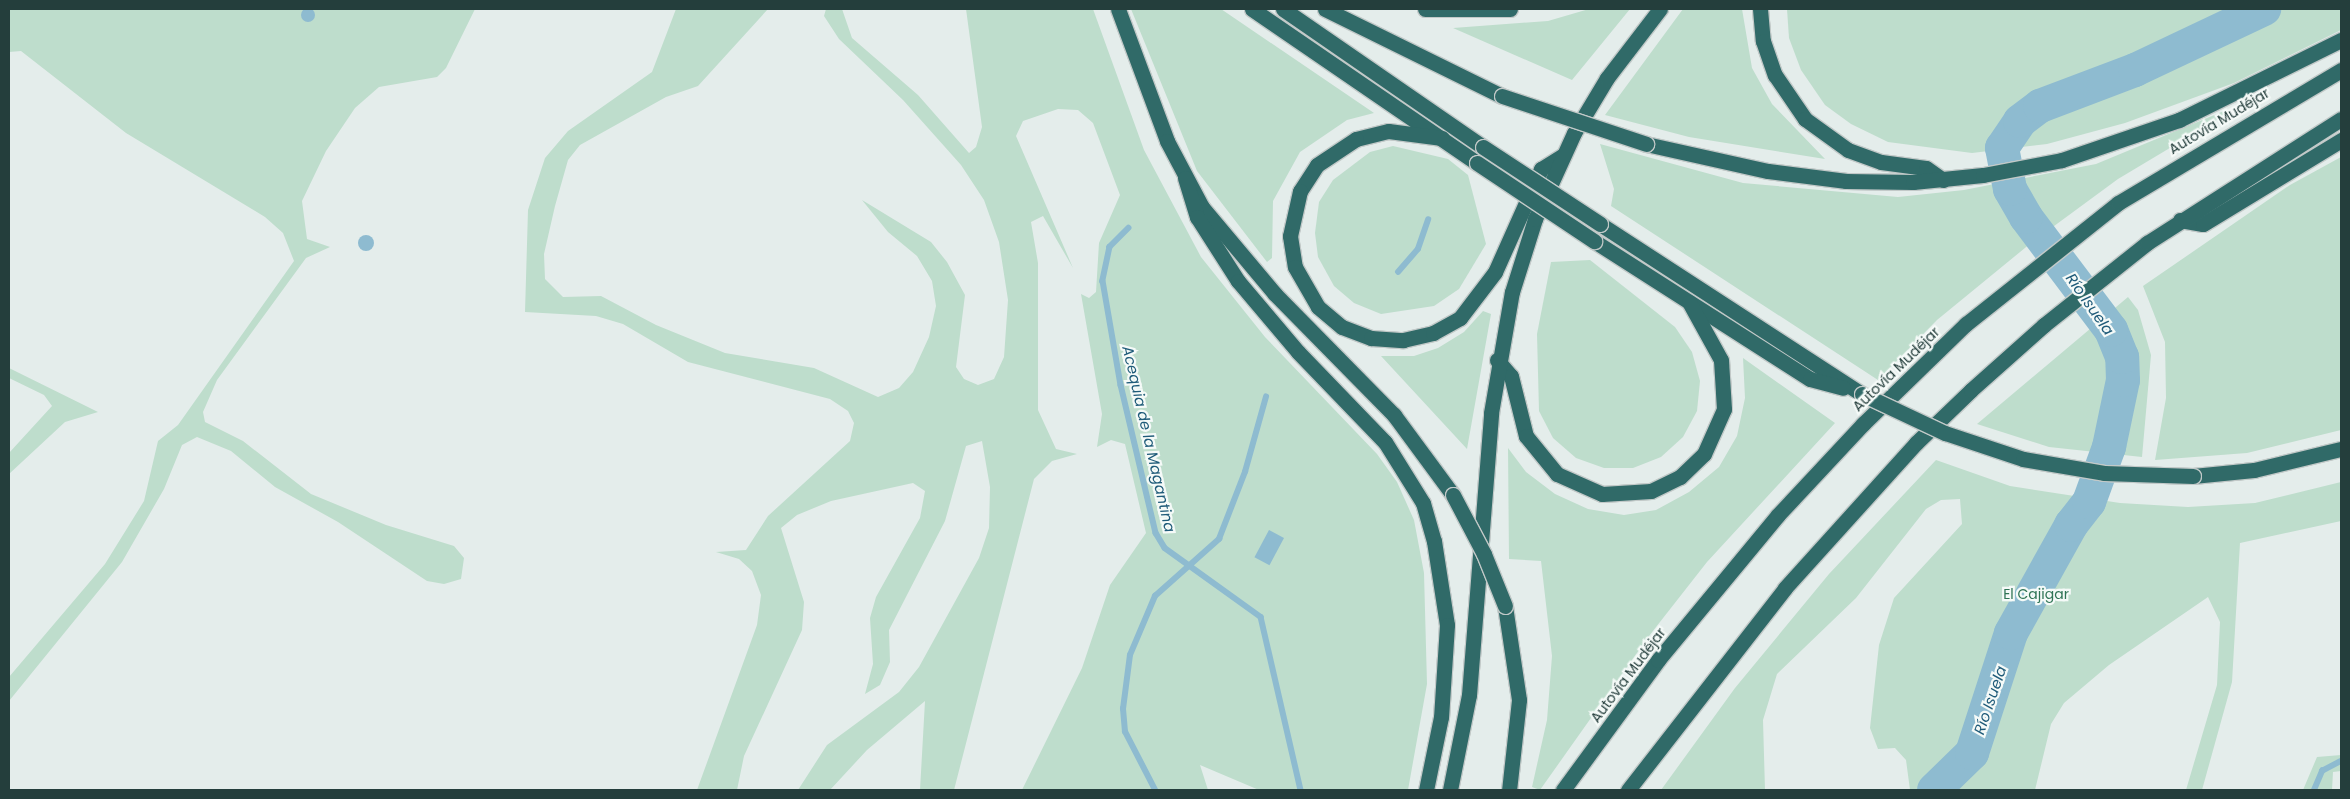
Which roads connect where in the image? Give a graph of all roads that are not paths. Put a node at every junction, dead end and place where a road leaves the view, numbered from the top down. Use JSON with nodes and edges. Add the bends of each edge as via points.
{"nodes":[{"id":1,"x":1118,"y":9,"type":"edge"},
{"id":2,"x":1252,"y":9,"type":"edge"},
{"id":3,"x":1283,"y":9,"type":"edge"},
{"id":4,"x":1325,"y":9,"type":"edge"},
{"id":5,"x":1425,"y":9,"type":"edge"},
{"id":6,"x":1510,"y":9,"type":"edge"},
{"id":7,"x":1660,"y":9,"type":"edge"},
{"id":8,"x":1760,"y":9,"type":"edge"},
{"id":9,"x":2341,"y":40,"type":"edge"},
{"id":10,"x":2341,"y":70,"type":"edge"},
{"id":11,"x":2341,"y":119,"type":"edge"},
{"id":12,"x":1442,"y":138,"type":"junction"},
{"id":13,"x":2341,"y":140,"type":"edge"},
{"id":14,"x":1562,"y":156,"type":"junction"},
{"id":15,"x":1184,"y":178,"type":"junction"},
{"id":16,"x":1943,"y":180,"type":"junction"},
{"id":17,"x":2180,"y":220,"type":"junction"},
{"id":18,"x":1689,"y":302,"type":"junction"},
{"id":19,"x":1498,"y":360,"type":"junction"},
{"id":20,"x":1862,"y":394,"type":"junction"},
{"id":21,"x":2341,"y":449,"type":"edge"},
{"id":22,"x":1426,"y":790,"type":"edge"},
{"id":23,"x":1450,"y":790,"type":"edge"},
{"id":24,"x":1509,"y":790,"type":"edge"},
{"id":25,"x":1564,"y":790,"type":"edge"},
{"id":26,"x":1628,"y":790,"type":"edge"}],
"edges":[{"from":1,"to":15,"type":"highway"},
{"from":2,"to":12,"type":"highway"},
{"from":3,"to":20,"type":"highway","bridge":true,"via":[[1483,147]]},
{"from":4,"to":16,"type":"highway","bridge":true,"via":[[1502,96],[1646,144],[1810,177],[1880,182]]},
{"from":5,"to":6,"type":"highway"},
{"from":7,"to":14,"type":"highway","via":[[1607,78]]},
{"from":8,"to":16,"type":"highway","via":[[1763,42],[1775,75],[1805,119],[1848,150],[1881,162],[1926,168]]},
{"from":9,"to":16,"type":"highway","via":[[2214,105],[2138,135],[2062,160]]},
{"from":10,"to":25,"type":"highway","name":"Autovía Mudéjar","via":[[2118,203],[2012,284],[1895,391],[1778,515],[1658,660]]},
{"from":11,"to":17,"type":"highway"},
{"from":12,"to":14,"type":"highway","via":[[1388,131],[1356,139],[1318,165],[1300,191],[1290,236],[1295,267],[1318,307],[1342,327],[1372,338],[1403,340],[1433,333],[1460,318],[1491,279],[1541,169]]},
{"from":12,"to":18,"type":"highway","bridge":true},
{"from":13,"to":17,"type":"highway","via":[[2203,224]]},
{"from":14,"to":19,"type":"highway","via":[[1523,255]]},
{"from":15,"to":22,"type":"highway","via":[[1197,217],[1238,281],[1298,352],[1385,442],[1423,503],[1434,541],[1447,625],[1441,717]]},
{"from":15,"to":24,"type":"highway","bridge":true,"via":[[1227,240],[1394,415],[1453,495],[1484,554],[1505,606],[1519,700]]},
{"from":17,"to":26,"type":"highway","via":[[2044,324],[1923,436],[1846,517],[1745,635]]},
{"from":18,"to":19,"type":"highway","via":[[1721,360],[1724,409],[1704,454],[1680,476],[1651,491],[1602,494],[1557,474],[1526,436],[1511,376]]},
{"from":18,"to":20,"type":"highway","via":[[1810,379]]},
{"from":19,"to":23,"type":"highway","via":[[1474,648]]},
{"from":20,"to":21,"type":"highway","bridge":true,"via":[[1945,433],[2023,459],[2104,474],[2193,476],[2262,469]]}]}
